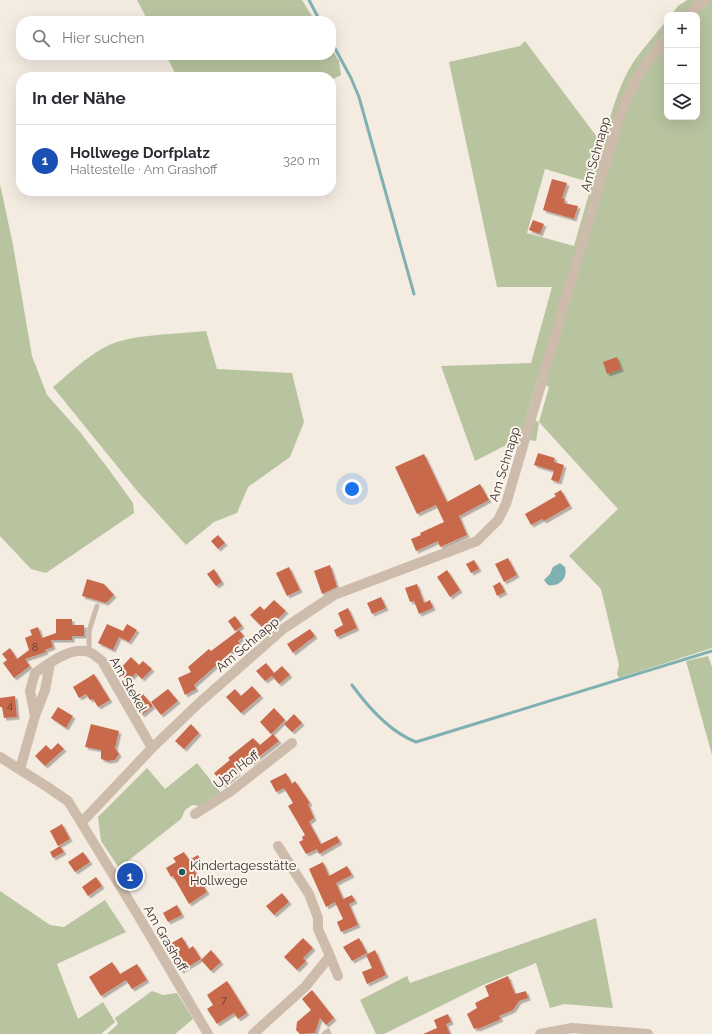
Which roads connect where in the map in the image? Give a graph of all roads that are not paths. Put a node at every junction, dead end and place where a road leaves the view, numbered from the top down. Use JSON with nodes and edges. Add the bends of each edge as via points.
{"nodes":[{"id":1,"x":704,"y":0,"type":"edge"},
{"id":2,"x":691,"y":12,"type":"edge"},
{"id":3,"x":664,"y":42,"type":"edge"},
{"id":4,"x":97,"y":606,"type":"dead end"},
{"id":5,"x":89,"y":652,"type":"junction"},
{"id":6,"x":50,"y":663,"type":"junction"},
{"id":7,"x":35,"y":716,"type":"junction"},
{"id":8,"x":292,"y":743,"type":"dead end"},
{"id":9,"x":152,"y":748,"type":"junction"},
{"id":10,"x":0,"y":757,"type":"edge"},
{"id":11,"x":20,"y":769,"type":"junction"},
{"id":12,"x":195,"y":814,"type":"dead end"},
{"id":13,"x":82,"y":822,"type":"junction"},
{"id":14,"x":278,"y":846,"type":"dead end"},
{"id":15,"x":330,"y":956,"type":"junction"},
{"id":16,"x":338,"y":976,"type":"dead end"},
{"id":17,"x":207,"y":1034,"type":"edge"},
{"id":18,"x":253,"y":1034,"type":"edge"},
{"id":19,"x":324,"y":1034,"type":"edge"},
{"id":20,"x":329,"y":1034,"type":"edge"},
{"id":21,"x":540,"y":1034,"type":"edge"},
{"id":22,"x":648,"y":1034,"type":"edge"}],
"edges":[{"from":1,"to":2,"type":"street"},
{"from":3,"to":9,"type":"street","name":"Am Schnapp","via":[[634,81],[619,118],[506,504],[498,520],[477,541],[334,595],[283,629]]},
{"from":4,"to":5,"type":"lane","via":[[89,631]]},
{"from":5,"to":6,"type":"street","via":[[76,651]]},
{"from":5,"to":9,"type":"street","name":"Am Stekel","via":[[102,661]]},
{"from":6,"to":7,"type":"street","via":[[45,690]]},
{"from":6,"to":7,"type":"street","via":[[35,673],[31,683]]},
{"from":7,"to":11,"type":"street"},
{"from":8,"to":12,"type":"street","name":"Upn Hoff"},
{"from":9,"to":13,"type":"street","name":"Am Schnapp"},
{"from":10,"to":11,"type":"street","name":"Am Grashoff"},
{"from":11,"to":13,"type":"street","name":"Am Grashoff","via":[[68,802]]},
{"from":13,"to":17,"type":"street","name":"Am Grashoff"},
{"from":14,"to":15,"type":"street","via":[[308,894],[318,918],[318,929]]},
{"from":15,"to":16,"type":"street"},
{"from":15,"to":18,"type":"street","via":[[304,987]]},
{"from":19,"to":20,"type":"lane","via":[[328,1031]]},
{"from":21,"to":22,"type":"street","via":[[584,1028]]}]}
